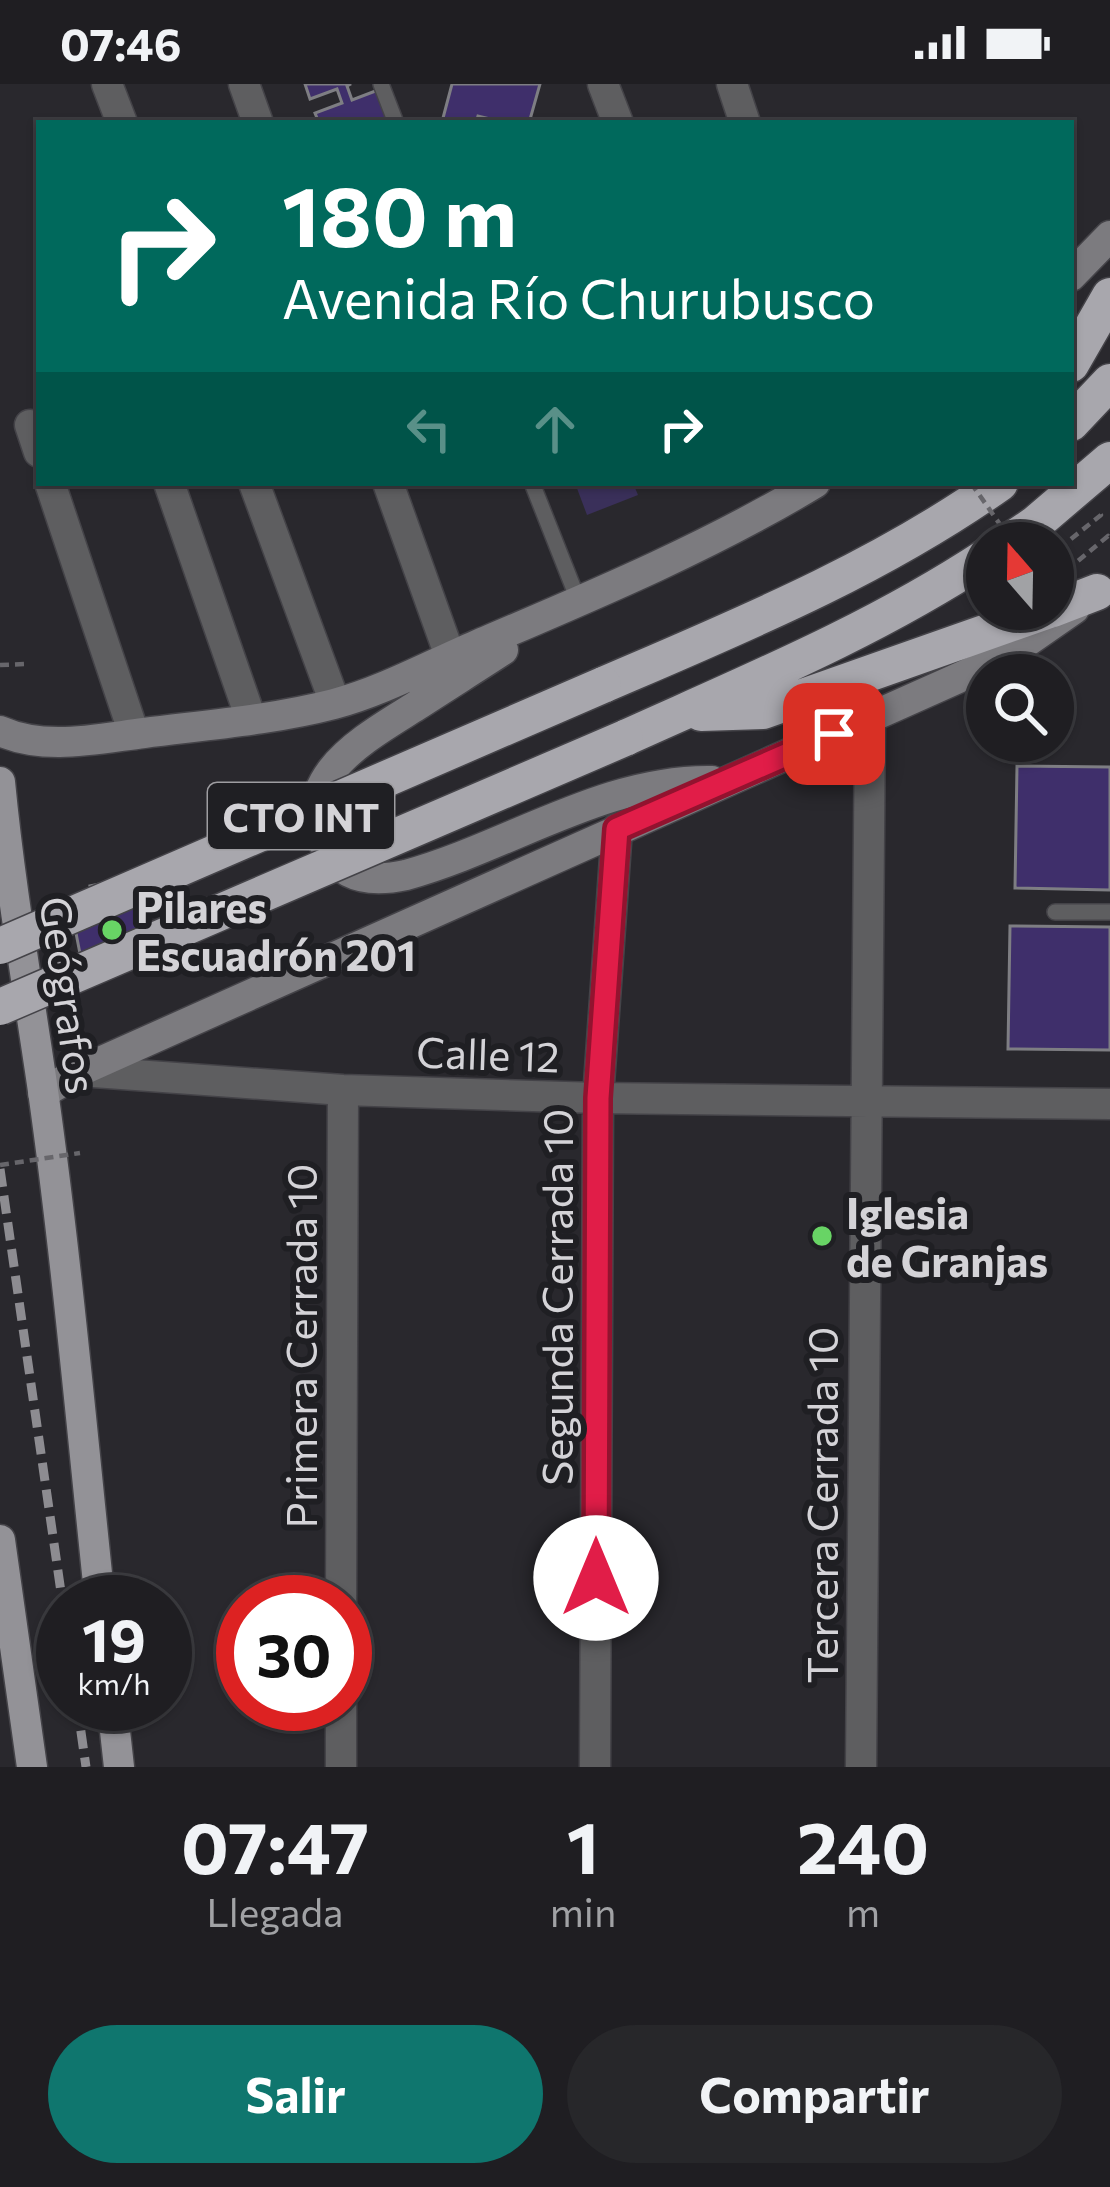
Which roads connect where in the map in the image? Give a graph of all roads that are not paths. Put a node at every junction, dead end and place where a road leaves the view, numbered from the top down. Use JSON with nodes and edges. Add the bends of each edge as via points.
{"nodes":[{"id":1,"x":107,"y":84,"type":"edge"},
{"id":2,"x":244,"y":84,"type":"edge"},
{"id":3,"x":382,"y":84,"type":"edge"},
{"id":4,"x":603,"y":84,"type":"edge"},
{"id":5,"x":731,"y":84,"type":"edge"},
{"id":6,"x":121,"y":120,"type":"edge"},
{"id":7,"x":257,"y":120,"type":"edge"},
{"id":8,"x":395,"y":120,"type":"edge"},
{"id":9,"x":618,"y":120,"type":"edge"},
{"id":10,"x":745,"y":120,"type":"edge"},
{"id":11,"x":1110,"y":236,"type":"edge"},
{"id":12,"x":1074,"y":273,"type":"edge"},
{"id":13,"x":1110,"y":296,"type":"edge"},
{"id":14,"x":1074,"y":359,"type":"edge"},
{"id":15,"x":1110,"y":382,"type":"edge"},
{"id":16,"x":1074,"y":420,"type":"edge"},
{"id":17,"x":1110,"y":460,"type":"edge"},
{"id":18,"x":51,"y":486,"type":"edge"},
{"id":19,"x":170,"y":486,"type":"edge"},
{"id":20,"x":255,"y":486,"type":"edge"},
{"id":21,"x":389,"y":486,"type":"edge"},
{"id":22,"x":533,"y":486,"type":"edge"},
{"id":23,"x":804,"y":486,"type":"edge"},
{"id":24,"x":996,"y":486,"type":"edge"},
{"id":25,"x":768,"y":496,"type":"edge"},
{"id":26,"x":1037,"y":522,"type":"edge"},
{"id":27,"x":966,"y":570,"type":"edge"},
{"id":28,"x":1104,"y":586,"type":"edge"},
{"id":29,"x":1074,"y":599,"type":"edge"},
{"id":30,"x":579,"y":602,"type":"junction"},
{"id":31,"x":992,"y":630,"type":"edge"},
{"id":32,"x":450,"y":656,"type":"junction"},
{"id":33,"x":335,"y":704,"type":"junction"},
{"id":34,"x":680,"y":714,"type":"junction"},
{"id":35,"x":870,"y":718,"type":"junction"},
{"id":36,"x":251,"y":719,"type":"junction"},
{"id":37,"x":0,"y":731,"type":"edge"},
{"id":38,"x":134,"y":734,"type":"junction"},
{"id":39,"x":724,"y":781,"type":"junction"},
{"id":40,"x":0,"y":782,"type":"edge"},
{"id":41,"x":617,"y":829,"type":"junction"},
{"id":42,"x":1054,"y":912,"type":"dead end"},
{"id":43,"x":1110,"y":912,"type":"edge"},
{"id":44,"x":0,"y":946,"type":"edge"},
{"id":45,"x":0,"y":1007,"type":"edge"},
{"id":46,"x":80,"y":1071,"type":"junction"},
{"id":47,"x":344,"y":1090,"type":"junction"},
{"id":48,"x":43,"y":1093,"type":"junction"},
{"id":49,"x":598,"y":1098,"type":"junction"},
{"id":50,"x":866,"y":1100,"type":"junction"},
{"id":51,"x":1110,"y":1104,"type":"edge"},
{"id":52,"x":0,"y":1540,"type":"edge"},
{"id":53,"x":97,"y":1575,"type":"edge"},
{"id":54,"x":341,"y":1575,"type":"edge"},
{"id":55,"x":115,"y":1731,"type":"edge"},
{"id":56,"x":341,"y":1731,"type":"edge"},
{"id":57,"x":32,"y":1767,"type":"edge"},
{"id":58,"x":118,"y":1767,"type":"edge"},
{"id":59,"x":340,"y":1767,"type":"edge"},
{"id":60,"x":595,"y":1767,"type":"edge"},
{"id":61,"x":862,"y":1767,"type":"edge"}],
"edges":[{"from":1,"to":6,"type":"street"},
{"from":2,"to":7,"type":"street"},
{"from":3,"to":8,"type":"lane"},
{"from":4,"to":9,"type":"street"},
{"from":5,"to":10,"type":"street"},
{"from":11,"to":12,"type":"main road"},
{"from":13,"to":14,"type":"highway"},
{"from":15,"to":16,"type":"highway"},
{"from":17,"to":26,"type":"highway"},
{"from":18,"to":38,"type":"street"},
{"from":19,"to":36,"type":"street"},
{"from":20,"to":33,"type":"street"},
{"from":21,"to":32,"type":"street"},
{"from":22,"to":30,"type":"lane"},
{"from":23,"to":25,"type":"main road","number":"CTO INT"},
{"from":24,"to":44,"type":"highway","number":"CTO INT","bridge":true,"via":[[842,579]]},
{"from":25,"to":30,"type":"main road","number":"CTO INT"},
{"from":27,"to":34,"type":"highway","number":"CTO INT","via":[[872,626]]},
{"from":28,"to":29,"type":"highway"},
{"from":28,"to":35,"type":"main road","via":[[1028,641]]},
{"from":30,"to":32,"type":"main road","number":"CTO INT"},
{"from":30,"to":39,"type":"main road","via":[[340,759],[323,782],[316,813],[337,863],[362,877],[392,878],[629,793]]},
{"from":31,"to":34,"type":"highway","via":[[763,711]]},
{"from":32,"to":33,"type":"main road","number":"CTO INT"},
{"from":33,"to":36,"type":"main road","number":"CTO INT"},
{"from":34,"to":45,"type":"highway","number":"CTO INT","bridge":true},
{"from":35,"to":39,"type":"main road"},
{"from":35,"to":50,"type":"street","name":"Tercera Cerrada 10"},
{"from":36,"to":38,"type":"main road","number":"CTO INT"},
{"from":37,"to":38,"type":"main road","number":"CTO INT","via":[[40,743]]},
{"from":39,"to":41,"type":"main road"},
{"from":40,"to":48,"type":"main road","name":"Geógrafos"},
{"from":41,"to":46,"type":"main road"},
{"from":41,"to":49,"type":"street","name":"Segunda Cerrada 10"},
{"from":42,"to":43,"type":"lane"},
{"from":46,"to":47,"type":"street","name":"Calle 12"},
{"from":46,"to":48,"type":"main road"},
{"from":47,"to":49,"type":"street","name":"Calle 12"},
{"from":47,"to":54,"type":"street","name":"Primera Cerrada 10"},
{"from":48,"to":53,"type":"main road","name":"Geógrafos"},
{"from":49,"to":50,"type":"street","name":"Calle 12"},
{"from":49,"to":60,"type":"street","name":"Segunda Cerrada 10"},
{"from":50,"to":51,"type":"street","name":"Calle 12"},
{"from":50,"to":61,"type":"street","name":"Tercera Cerrada 10"},
{"from":52,"to":57,"type":"main road"},
{"from":55,"to":58,"type":"main road"},
{"from":56,"to":59,"type":"street"}]}
